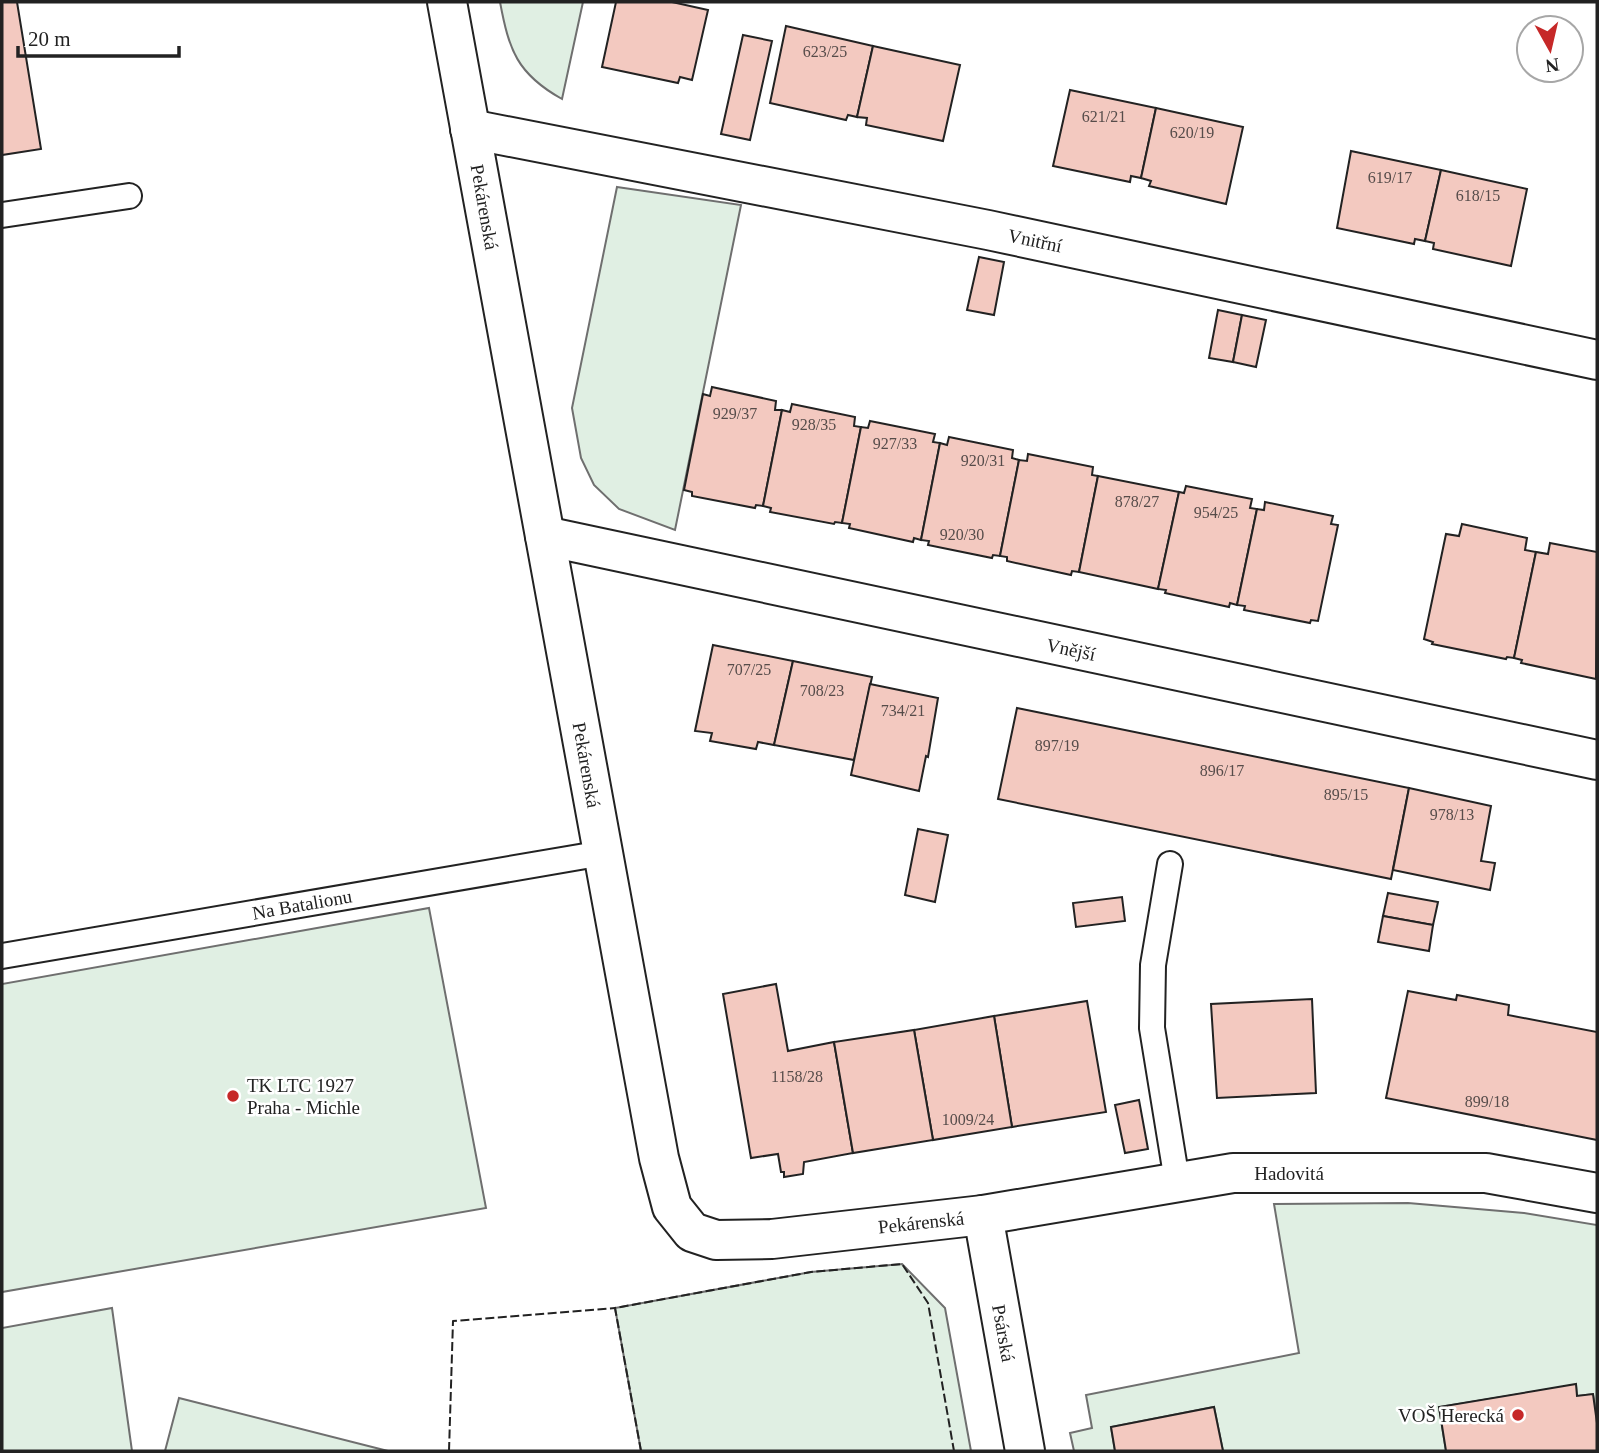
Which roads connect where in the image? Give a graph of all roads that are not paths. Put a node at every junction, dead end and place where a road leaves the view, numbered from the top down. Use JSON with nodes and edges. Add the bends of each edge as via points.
{"nodes":[{"id":1,"x":447,"y":2,"type":"edge"},
{"id":2,"x":470,"y":130,"type":"junction"},
{"id":3,"x":129,"y":196,"type":"dead end"},
{"id":4,"x":2,"y":215,"type":"edge"},
{"id":5,"x":1597,"y":360,"type":"edge"},
{"id":6,"x":545,"y":536,"type":"junction"},
{"id":7,"x":1597,"y":760,"type":"edge"},
{"id":8,"x":603,"y":853,"type":"junction"},
{"id":9,"x":1170,"y":864,"type":"dead end"},
{"id":10,"x":2,"y":956,"type":"edge"},
{"id":11,"x":1177,"y":1181,"type":"junction"},
{"id":12,"x":1597,"y":1193,"type":"edge"},
{"id":13,"x":983,"y":1215,"type":"junction"},
{"id":14,"x":1025,"y":1451,"type":"edge"}],
"edges":[{"from":1,"to":2,"type":"street","name":"Pekárenská"},
{"from":2,"to":5,"type":"street","name":"Vnitřní","via":[[988,230]]},
{"from":2,"to":6,"type":"street","name":"Pekárenská"},
{"from":3,"to":4,"type":"lane"},
{"from":6,"to":7,"type":"street","name":"Vnější"},
{"from":6,"to":8,"type":"street","name":"Pekárenská"},
{"from":8,"to":10,"type":"lane","name":"Na Batalionu"},
{"from":8,"to":13,"type":"street","name":"Pekárenská","via":[[659,1158],[672,1208],[692,1232],[716,1240],[772,1239]]},
{"from":9,"to":11,"type":"lane","via":[[1153,965],[1152,1028]]},
{"from":11,"to":12,"type":"street","name":"Hadovitá","via":[[1233,1173],[1486,1173]]},
{"from":11,"to":13,"type":"street","name":"Hadovitá"},
{"from":13,"to":14,"type":"street","name":"Psárská"}]}
